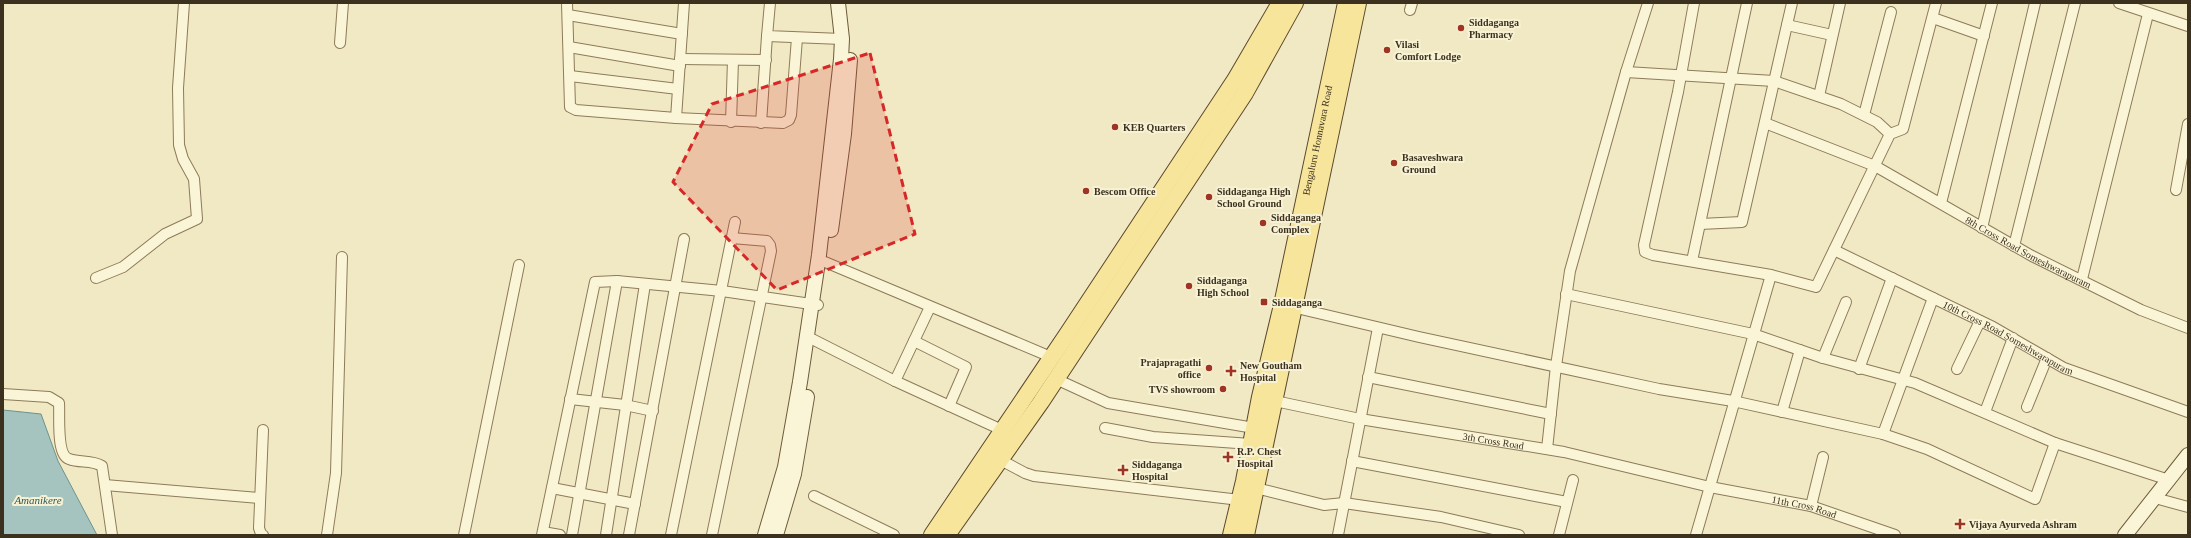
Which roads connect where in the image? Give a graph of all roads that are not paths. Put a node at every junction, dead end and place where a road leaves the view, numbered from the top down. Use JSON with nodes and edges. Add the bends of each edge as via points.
{"nodes":[{"id":1,"x":184,"y":3,"type":"edge"},
{"id":2,"x":343,"y":3,"type":"edge"},
{"id":3,"x":567,"y":3,"type":"edge"},
{"id":4,"x":684,"y":3,"type":"edge"},
{"id":5,"x":770,"y":3,"type":"edge"},
{"id":6,"x":838,"y":3,"type":"edge"},
{"id":7,"x":847,"y":3,"type":"edge"},
{"id":8,"x":1280,"y":3,"type":"edge"},
{"id":9,"x":1295,"y":3,"type":"edge"},
{"id":10,"x":1346,"y":3,"type":"edge"},
{"id":11,"x":1358,"y":3,"type":"edge"},
{"id":12,"x":1648,"y":3,"type":"edge"},
{"id":13,"x":1694,"y":3,"type":"edge"},
{"id":14,"x":1747,"y":3,"type":"edge"},
{"id":15,"x":1792,"y":3,"type":"edge"},
{"id":16,"x":1840,"y":3,"type":"edge"},
{"id":17,"x":1936,"y":3,"type":"edge"},
{"id":18,"x":1992,"y":3,"type":"edge"},
{"id":19,"x":2035,"y":3,"type":"edge"},
{"id":20,"x":2075,"y":3,"type":"edge"},
{"id":21,"x":2119,"y":3,"type":"edge"},
{"id":22,"x":1891,"y":12,"type":"dead end"},
{"id":23,"x":2148,"y":14,"type":"junction"},
{"id":24,"x":568,"y":15,"type":"junction"},
{"id":25,"x":1933,"y":18,"type":"junction"},
{"id":26,"x":1787,"y":25,"type":"junction"},
{"id":27,"x":2188,"y":26,"type":"edge"},
{"id":28,"x":682,"y":34,"type":"junction"},
{"id":29,"x":1832,"y":35,"type":"junction"},
{"id":30,"x":767,"y":36,"type":"junction"},
{"id":31,"x":1984,"y":36,"type":"junction"},
{"id":32,"x":797,"y":38,"type":"junction"},
{"id":33,"x":842,"y":39,"type":"junction"},
{"id":34,"x":340,"y":43,"type":"dead end"},
{"id":35,"x":569,"y":47,"type":"junction"},
{"id":36,"x":733,"y":60,"type":"junction"},
{"id":37,"x":766,"y":60,"type":"junction"},
{"id":38,"x":680,"y":62,"type":"junction"},
{"id":39,"x":1626,"y":72,"type":"junction"},
{"id":40,"x":1681,"y":75,"type":"junction"},
{"id":41,"x":570,"y":76,"type":"junction"},
{"id":42,"x":1732,"y":78,"type":"junction"},
{"id":43,"x":1774,"y":81,"type":"junction"},
{"id":44,"x":678,"y":89,"type":"junction"},
{"id":45,"x":1819,"y":96,"type":"junction"},
{"id":46,"x":1864,"y":115,"type":"junction"},
{"id":47,"x":676,"y":118,"type":"junction"},
{"id":48,"x":731,"y":122,"type":"junction"},
{"id":49,"x":761,"y":123,"type":"junction"},
{"id":50,"x":1765,"y":123,"type":"junction"},
{"id":51,"x":2188,"y":124,"type":"edge"},
{"id":52,"x":1890,"y":134,"type":"junction"},
{"id":53,"x":1875,"y":166,"type":"junction"},
{"id":54,"x":2176,"y":190,"type":"dead end"},
{"id":55,"x":1941,"y":203,"type":"junction"},
{"id":56,"x":735,"y":222,"type":"dead end"},
{"id":57,"x":1700,"y":224,"type":"junction"},
{"id":58,"x":1982,"y":228,"type":"junction"},
{"id":59,"x":732,"y":238,"type":"junction"},
{"id":60,"x":684,"y":239,"type":"dead end"},
{"id":61,"x":2014,"y":246,"type":"junction"},
{"id":62,"x":1834,"y":250,"type":"junction"},
{"id":63,"x":342,"y":257,"type":"dead end"},
{"id":64,"x":1692,"y":261,"type":"junction"},
{"id":65,"x":825,"y":262,"type":"junction"},
{"id":66,"x":519,"y":265,"type":"dead end"},
{"id":67,"x":1771,"y":275,"type":"junction"},
{"id":68,"x":96,"y":278,"type":"dead end"},
{"id":69,"x":1892,"y":278,"type":"junction"},
{"id":70,"x":2082,"y":280,"type":"junction"},
{"id":71,"x":617,"y":281,"type":"junction"},
{"id":72,"x":645,"y":284,"type":"junction"},
{"id":73,"x":676,"y":287,"type":"junction"},
{"id":74,"x":722,"y":291,"type":"junction"},
{"id":75,"x":1566,"y":294,"type":"junction"},
{"id":76,"x":762,"y":297,"type":"junction"},
{"id":77,"x":1933,"y":298,"type":"junction"},
{"id":78,"x":1846,"y":302,"type":"dead end"},
{"id":79,"x":815,"y":304,"type":"junction"},
{"id":80,"x":930,"y":307,"type":"junction"},
{"id":81,"x":1289,"y":307,"type":"junction"},
{"id":82,"x":1980,"y":321,"type":"junction"},
{"id":83,"x":1378,"y":328,"type":"junction"},
{"id":84,"x":2188,"y":328,"type":"edge"},
{"id":85,"x":1754,"y":334,"type":"junction"},
{"id":86,"x":2013,"y":338,"type":"junction"},
{"id":87,"x":812,"y":339,"type":"junction"},
{"id":88,"x":914,"y":341,"type":"junction"},
{"id":89,"x":1800,"y":350,"type":"junction"},
{"id":90,"x":1051,"y":357,"type":"junction"},
{"id":91,"x":1823,"y":358,"type":"junction"},
{"id":92,"x":2047,"y":358,"type":"junction"},
{"id":93,"x":1556,"y":366,"type":"junction"},
{"id":94,"x":1859,"y":369,"type":"junction"},
{"id":95,"x":1957,"y":369,"type":"dead end"},
{"id":96,"x":1368,"y":377,"type":"junction"},
{"id":97,"x":1056,"y":379,"type":"junction"},
{"id":98,"x":1902,"y":380,"type":"junction"},
{"id":99,"x":895,"y":381,"type":"junction"},
{"id":100,"x":3,"y":394,"type":"edge"},
{"id":101,"x":570,"y":398,"type":"junction"},
{"id":102,"x":1733,"y":401,"type":"junction"},
{"id":103,"x":1275,"y":402,"type":"junction"},
{"id":104,"x":595,"y":403,"type":"junction"},
{"id":105,"x":625,"y":405,"type":"junction"},
{"id":106,"x":949,"y":406,"type":"junction"},
{"id":107,"x":2027,"y":407,"type":"dead end"},
{"id":108,"x":653,"y":410,"type":"junction"},
{"id":109,"x":1782,"y":412,"type":"junction"},
{"id":110,"x":1985,"y":412,"type":"junction"},
{"id":111,"x":2188,"y":412,"type":"edge"},
{"id":112,"x":1551,"y":414,"type":"junction"},
{"id":113,"x":1360,"y":419,"type":"junction"},
{"id":114,"x":1105,"y":428,"type":"dead end"},
{"id":115,"x":1254,"y":428,"type":"junction"},
{"id":116,"x":263,"y":430,"type":"dead end"},
{"id":117,"x":1002,"y":430,"type":"junction"},
{"id":118,"x":1883,"y":434,"type":"junction"},
{"id":119,"x":2055,"y":443,"type":"junction"},
{"id":120,"x":1251,"y":444,"type":"junction"},
{"id":121,"x":1547,"y":449,"type":"junction"},
{"id":122,"x":2188,"y":455,"type":"edge"},
{"id":123,"x":994,"y":456,"type":"junction"},
{"id":124,"x":1823,"y":457,"type":"dead end"},
{"id":125,"x":1352,"y":461,"type":"junction"},
{"id":126,"x":1573,"y":480,"type":"dead end"},
{"id":127,"x":2169,"y":480,"type":"junction"},
{"id":128,"x":105,"y":485,"type":"junction"},
{"id":129,"x":552,"y":488,"type":"junction"},
{"id":130,"x":1256,"y":488,"type":"junction"},
{"id":131,"x":1710,"y":488,"type":"junction"},
{"id":132,"x":581,"y":494,"type":"junction"},
{"id":133,"x":814,"y":496,"type":"dead end"},
{"id":134,"x":260,"y":498,"type":"junction"},
{"id":135,"x":2155,"y":498,"type":"junction"},
{"id":136,"x":611,"y":499,"type":"junction"},
{"id":137,"x":1240,"y":500,"type":"junction"},
{"id":138,"x":1567,"y":502,"type":"junction"},
{"id":139,"x":1344,"y":503,"type":"junction"},
{"id":140,"x":635,"y":504,"type":"junction"},
{"id":141,"x":1811,"y":506,"type":"junction"},
{"id":142,"x":2188,"y":508,"type":"edge"},
{"id":143,"x":543,"y":534,"type":"edge"},
{"id":144,"x":112,"y":535,"type":"edge"},
{"id":145,"x":263,"y":535,"type":"edge"},
{"id":146,"x":327,"y":535,"type":"edge"},
{"id":147,"x":464,"y":535,"type":"edge"},
{"id":148,"x":560,"y":535,"type":"edge"},
{"id":149,"x":572,"y":535,"type":"edge"},
{"id":150,"x":606,"y":535,"type":"edge"},
{"id":151,"x":629,"y":535,"type":"edge"},
{"id":152,"x":671,"y":535,"type":"edge"},
{"id":153,"x":712,"y":535,"type":"edge"},
{"id":154,"x":765,"y":535,"type":"edge"},
{"id":155,"x":776,"y":535,"type":"edge"},
{"id":156,"x":894,"y":535,"type":"edge"},
{"id":157,"x":932,"y":535,"type":"edge"},
{"id":158,"x":948,"y":535,"type":"edge"},
{"id":159,"x":1231,"y":535,"type":"edge"},
{"id":160,"x":1246,"y":535,"type":"edge"},
{"id":161,"x":1338,"y":535,"type":"edge"},
{"id":162,"x":1519,"y":535,"type":"edge"},
{"id":163,"x":1559,"y":535,"type":"edge"},
{"id":164,"x":1696,"y":535,"type":"edge"},
{"id":165,"x":1895,"y":535,"type":"edge"},
{"id":166,"x":2126,"y":535,"type":"edge"}],
"edges":[{"from":1,"to":68,"type":"street","via":[[178,88],[179,144],[183,159],[194,179],[197,219],[165,234],[123,267]]},
{"from":2,"to":34,"type":"street"},
{"from":3,"to":24,"type":"street"},
{"from":4,"to":28,"type":"street"},
{"from":5,"to":30,"type":"street"},
{"from":6,"to":33,"type":"main road"},
{"from":7,"to":65,"type":"main road","via":[[850,44],[848,95],[836,202]]},
{"from":8,"to":90,"type":"main road","via":[[1234,80]]},
{"from":9,"to":97,"type":"main road","via":[[1245,93]]},
{"from":10,"to":81,"type":"main road","name":"Bengaluru Honnavara Road"},
{"from":11,"to":81,"type":"main road","name":"Bengaluru Honnavara Road"},
{"from":12,"to":39,"type":"street"},
{"from":13,"to":40,"type":"street"},
{"from":14,"to":42,"type":"street"},
{"from":15,"to":26,"type":"street"},
{"from":16,"to":29,"type":"street"},
{"from":17,"to":25,"type":"street"},
{"from":18,"to":31,"type":"street"},
{"from":19,"to":58,"type":"street"},
{"from":20,"to":61,"type":"street"},
{"from":21,"to":23,"type":"street"},
{"from":22,"to":46,"type":"street"},
{"from":23,"to":27,"type":"street"},
{"from":23,"to":70,"type":"street"},
{"from":24,"to":28,"type":"street"},
{"from":24,"to":35,"type":"street"},
{"from":25,"to":31,"type":"street"},
{"from":25,"to":52,"type":"street","via":[[1904,129]]},
{"from":26,"to":29,"type":"street"},
{"from":26,"to":43,"type":"street"},
{"from":28,"to":38,"type":"street"},
{"from":29,"to":45,"type":"street"},
{"from":30,"to":32,"type":"street"},
{"from":30,"to":37,"type":"street"},
{"from":31,"to":55,"type":"street"},
{"from":32,"to":33,"type":"street"},
{"from":32,"to":49,"type":"street","via":[[789,120],[783,123]]},
{"from":33,"to":79,"type":"main road"},
{"from":35,"to":38,"type":"street"},
{"from":35,"to":41,"type":"street"},
{"from":36,"to":37,"type":"street"},
{"from":36,"to":38,"type":"street"},
{"from":36,"to":48,"type":"street"},
{"from":37,"to":49,"type":"street"},
{"from":38,"to":44,"type":"street"},
{"from":39,"to":40,"type":"street"},
{"from":39,"to":75,"type":"street","via":[[1575,250]]},
{"from":40,"to":42,"type":"street"},
{"from":40,"to":64,"type":"street","via":[[1644,244],[1645,252],[1652,255]]},
{"from":41,"to":44,"type":"street"},
{"from":41,"to":47,"type":"street","via":[[572,109]]},
{"from":42,"to":43,"type":"street"},
{"from":42,"to":57,"type":"street"},
{"from":43,"to":45,"type":"street"},
{"from":43,"to":50,"type":"street"},
{"from":44,"to":47,"type":"street"},
{"from":45,"to":46,"type":"street"},
{"from":46,"to":52,"type":"street"},
{"from":47,"to":48,"type":"street"},
{"from":48,"to":49,"type":"street"},
{"from":50,"to":53,"type":"street","name":"8th Cross Road Someshwarapuram"},
{"from":50,"to":57,"type":"street","via":[[1742,222]]},
{"from":51,"to":54,"type":"street"},
{"from":52,"to":53,"type":"street"},
{"from":53,"to":55,"type":"street","name":"8th Cross Road Someshwarapuram"},
{"from":53,"to":62,"type":"street"},
{"from":55,"to":58,"type":"street","name":"8th Cross Road Someshwarapuram"},
{"from":56,"to":59,"type":"street"},
{"from":57,"to":64,"type":"street"},
{"from":58,"to":61,"type":"street","name":"8th Cross Road Someshwarapuram"},
{"from":59,"to":74,"type":"street"},
{"from":59,"to":76,"type":"street","via":[[767,241],[770,245]]},
{"from":60,"to":73,"type":"street"},
{"from":61,"to":70,"type":"street","name":"8th Cross Road Someshwarapuram"},
{"from":62,"to":67,"type":"street","via":[[1816,287]]},
{"from":62,"to":69,"type":"street","name":"10th Cross Road Someshwarapuram"},
{"from":63,"to":146,"type":"street","via":[[336,473]]},
{"from":64,"to":67,"type":"street"},
{"from":65,"to":79,"type":"main road"},
{"from":65,"to":80,"type":"street"},
{"from":66,"to":147,"type":"street"},
{"from":67,"to":85,"type":"street"},
{"from":69,"to":77,"type":"street","name":"10th Cross Road Someshwarapuram"},
{"from":69,"to":94,"type":"street"},
{"from":70,"to":84,"type":"street","name":"8th Cross Road Someshwarapuram","via":[[2141,310]]},
{"from":71,"to":72,"type":"street"},
{"from":71,"to":101,"type":"street","via":[[595,282]]},
{"from":71,"to":104,"type":"street"},
{"from":72,"to":73,"type":"street"},
{"from":72,"to":105,"type":"street"},
{"from":73,"to":74,"type":"street"},
{"from":73,"to":108,"type":"street"},
{"from":74,"to":76,"type":"street"},
{"from":74,"to":152,"type":"street"},
{"from":75,"to":85,"type":"street"},
{"from":75,"to":93,"type":"street"},
{"from":76,"to":79,"type":"street"},
{"from":76,"to":153,"type":"street"},
{"from":77,"to":82,"type":"street","name":"10th Cross Road Someshwarapuram"},
{"from":77,"to":98,"type":"street"},
{"from":78,"to":91,"type":"street"},
{"from":79,"to":87,"type":"main road"},
{"from":79,"to":154,"type":"main road","via":[[790,443]]},
{"from":80,"to":88,"type":"street"},
{"from":80,"to":90,"type":"street"},
{"from":81,"to":83,"type":"street"},
{"from":81,"to":103,"type":"main road","name":"Bengaluru Honnavara Road"},
{"from":81,"to":115,"type":"main road","name":"Bengaluru Honnavara Road"},
{"from":82,"to":86,"type":"street","name":"10th Cross Road Someshwarapuram"},
{"from":82,"to":95,"type":"street"},
{"from":83,"to":93,"type":"street"},
{"from":83,"to":96,"type":"street"},
{"from":85,"to":89,"type":"street"},
{"from":85,"to":102,"type":"street"},
{"from":86,"to":92,"type":"street","name":"10th Cross Road Someshwarapuram"},
{"from":86,"to":110,"type":"street"},
{"from":87,"to":99,"type":"street"},
{"from":87,"to":155,"type":"main road","via":[[799,452]]},
{"from":88,"to":99,"type":"street"},
{"from":88,"to":106,"type":"street","via":[[966,367]]},
{"from":89,"to":91,"type":"street"},
{"from":89,"to":109,"type":"street"},
{"from":90,"to":117,"type":"main road"},
{"from":91,"to":94,"type":"street"},
{"from":92,"to":107,"type":"street"},
{"from":92,"to":111,"type":"street","name":"10th Cross Road Someshwarapuram","via":[[2064,368]]},
{"from":93,"to":102,"type":"street","via":[[1660,389]]},
{"from":93,"to":112,"type":"street"},
{"from":94,"to":98,"type":"street"},
{"from":96,"to":112,"type":"street"},
{"from":96,"to":113,"type":"street"},
{"from":97,"to":115,"type":"street","via":[[1108,403]]},
{"from":97,"to":123,"type":"main road"},
{"from":98,"to":110,"type":"street"},
{"from":98,"to":118,"type":"street"},
{"from":99,"to":106,"type":"street"},
{"from":100,"to":128,"type":"street","via":[[49,396],[56,399],[59,403],[60,448],[63,456],[102,466]]},
{"from":101,"to":104,"type":"street"},
{"from":101,"to":129,"type":"street"},
{"from":102,"to":109,"type":"street"},
{"from":102,"to":131,"type":"street"},
{"from":103,"to":113,"type":"street","name":"3th Cross Road"},
{"from":103,"to":130,"type":"main road","name":"Bengaluru Honnavara Road"},
{"from":104,"to":105,"type":"street"},
{"from":104,"to":132,"type":"street"},
{"from":105,"to":108,"type":"street"},
{"from":105,"to":136,"type":"street"},
{"from":106,"to":117,"type":"street"},
{"from":108,"to":140,"type":"street"},
{"from":109,"to":118,"type":"street"},
{"from":110,"to":119,"type":"street"},
{"from":112,"to":121,"type":"street"},
{"from":113,"to":121,"type":"street","name":"3th Cross Road"},
{"from":113,"to":125,"type":"street"},
{"from":114,"to":120,"type":"street","via":[[1153,438]]},
{"from":115,"to":120,"type":"main road","name":"Bengaluru Honnavara Road"},
{"from":116,"to":134,"type":"street"},
{"from":117,"to":123,"type":"main road"},
{"from":118,"to":119,"type":"street","via":[[1928,449],[2035,499]]},
{"from":119,"to":127,"type":"street"},
{"from":120,"to":137,"type":"main road","name":"Bengaluru Honnavara Road"},
{"from":121,"to":131,"type":"street","name":"3th Cross Road"},
{"from":122,"to":127,"type":"main road"},
{"from":123,"to":137,"type":"street","via":[[1034,476]]},
{"from":123,"to":157,"type":"main road"},
{"from":123,"to":158,"type":"main road"},
{"from":124,"to":141,"type":"street"},
{"from":125,"to":138,"type":"street"},
{"from":125,"to":139,"type":"street"},
{"from":126,"to":138,"type":"street"},
{"from":127,"to":135,"type":"main road"},
{"from":128,"to":134,"type":"street"},
{"from":128,"to":144,"type":"street"},
{"from":129,"to":132,"type":"street"},
{"from":129,"to":143,"type":"street"},
{"from":130,"to":139,"type":"street","via":[[1324,504]]},
{"from":130,"to":160,"type":"main road","name":"Bengaluru Honnavara Road"},
{"from":131,"to":141,"type":"street","name":"11th Cross Road"},
{"from":131,"to":164,"type":"street"},
{"from":132,"to":136,"type":"street"},
{"from":132,"to":149,"type":"street"},
{"from":133,"to":156,"type":"street"},
{"from":134,"to":145,"type":"street","via":[[259,528]]},
{"from":135,"to":142,"type":"street"},
{"from":135,"to":166,"type":"main road"},
{"from":136,"to":140,"type":"street"},
{"from":136,"to":150,"type":"street"},
{"from":137,"to":159,"type":"main road","name":"Bengaluru Honnavara Road"},
{"from":138,"to":163,"type":"street"},
{"from":139,"to":161,"type":"street"},
{"from":139,"to":162,"type":"street","via":[[1442,517]]},
{"from":140,"to":151,"type":"street"},
{"from":141,"to":165,"type":"street","name":"11th Cross Road"},
{"from":143,"to":148,"type":"street"}]}
